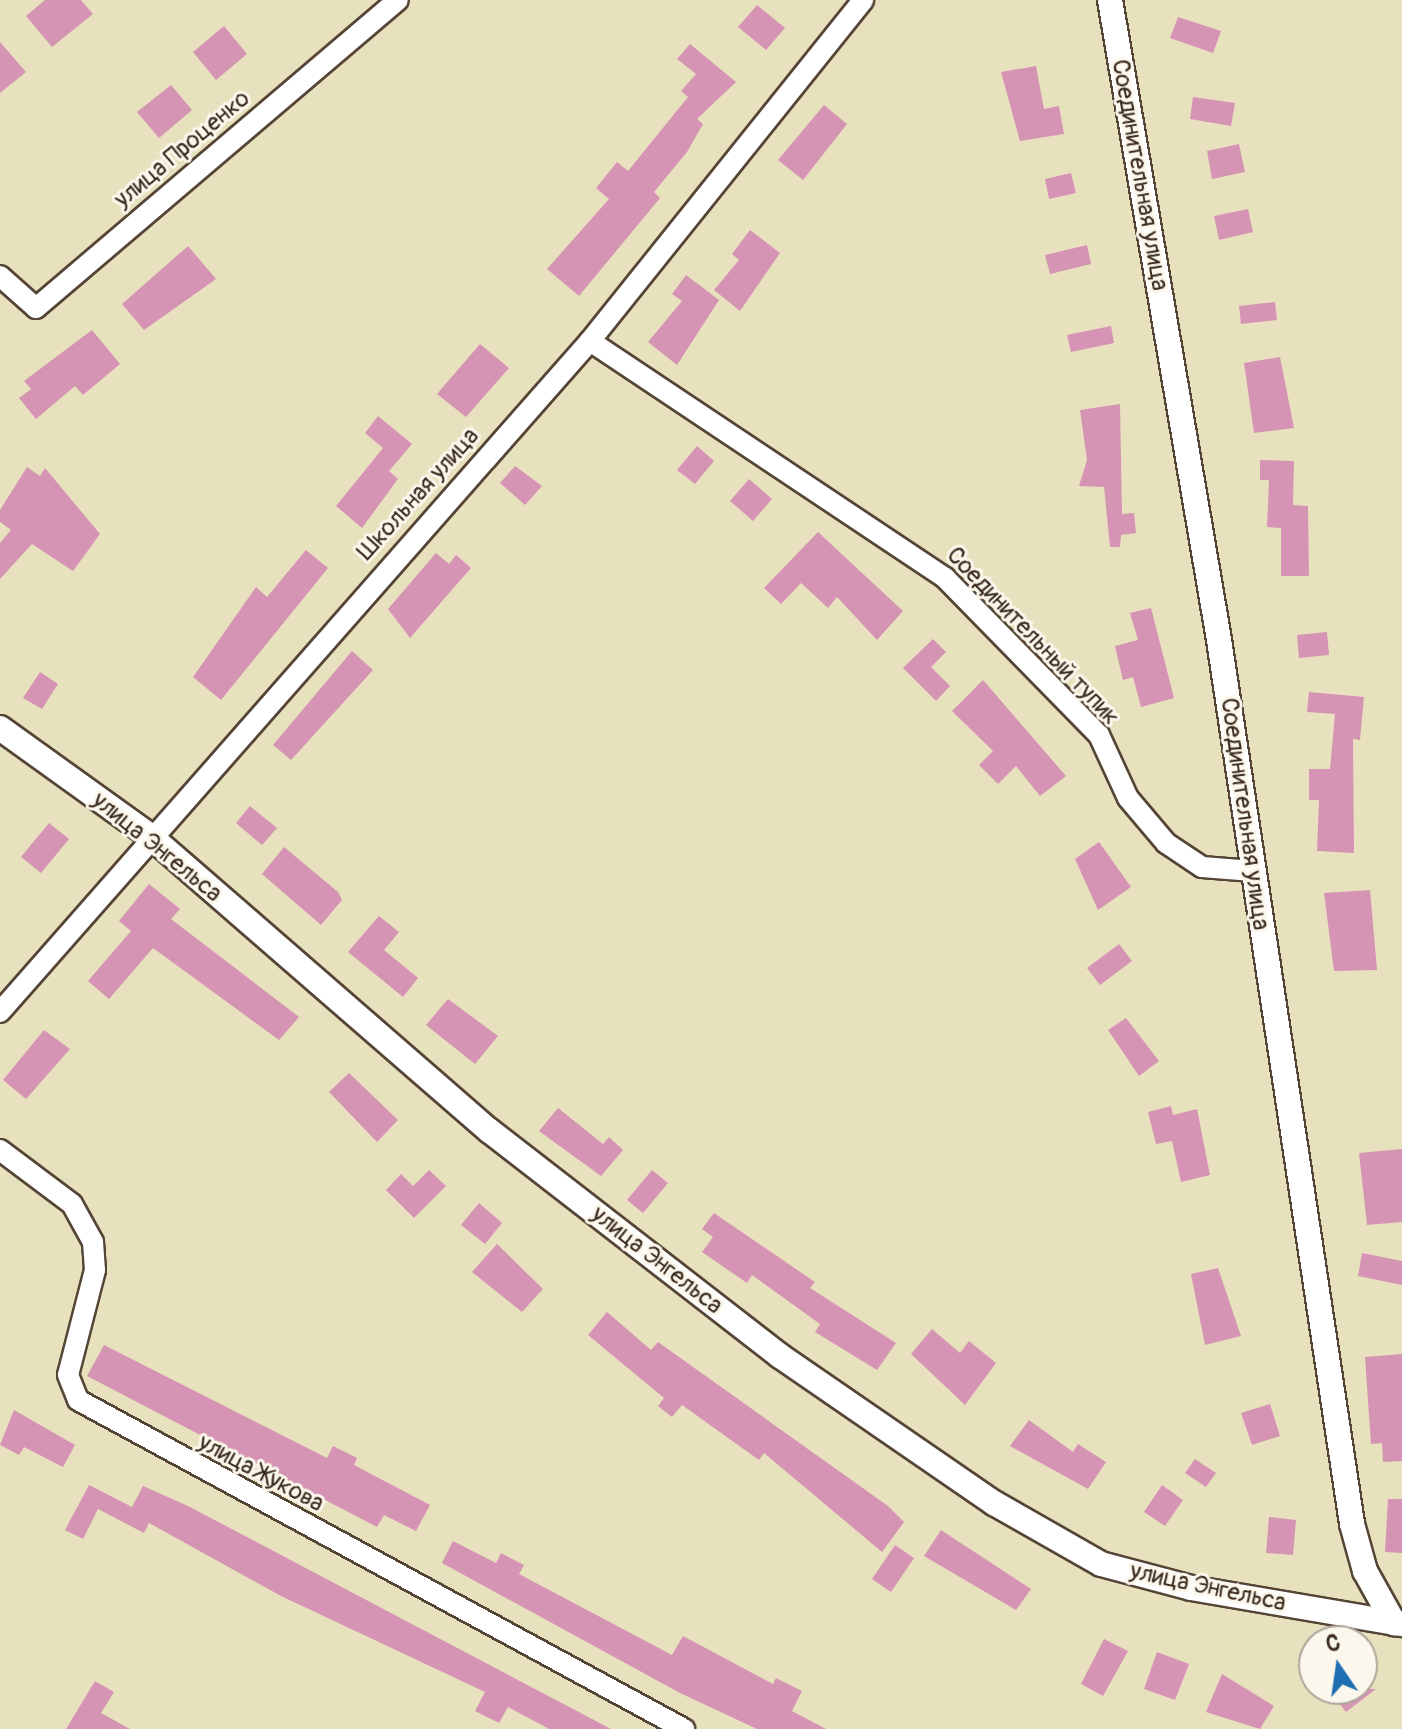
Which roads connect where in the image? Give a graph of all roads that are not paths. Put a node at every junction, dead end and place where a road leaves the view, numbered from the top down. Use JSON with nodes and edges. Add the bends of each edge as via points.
{"nodes":[{"id":1,"x":398,"y":0,"type":"edge"},
{"id":2,"x":863,"y":0,"type":"edge"},
{"id":3,"x":1110,"y":0,"type":"edge"},
{"id":4,"x":0,"y":276,"type":"edge"},
{"id":5,"x":590,"y":341,"type":"junction"},
{"id":6,"x":0,"y":728,"type":"edge"},
{"id":7,"x":149,"y":835,"type":"junction"},
{"id":8,"x":1253,"y":871,"type":"junction"},
{"id":9,"x":0,"y":1012,"type":"edge"},
{"id":10,"x":0,"y":1150,"type":"edge"},
{"id":11,"x":1399,"y":1628,"type":"edge"},
{"id":12,"x":684,"y":1729,"type":"edge"}],
"edges":[{"from":1,"to":4,"type":"street","name":"улица Проценко","via":[[36,308]]},
{"from":2,"to":5,"type":"street","name":"Школьная улица"},
{"from":3,"to":8,"type":"street","name":"Соединительная улица"},
{"from":5,"to":7,"type":"street","name":"Школьная улица"},
{"from":5,"to":8,"type":"street","name":"Соединительный тупик","via":[[945,578],[1099,735],[1128,798],[1166,843],[1202,867]]},
{"from":6,"to":7,"type":"street","name":"улица Энгельса"},
{"from":7,"to":9,"type":"street","name":"Школьная улица"},
{"from":7,"to":11,"type":"street","name":"улица Энгельса","via":[[490,1131],[780,1356],[994,1503],[1101,1564],[1191,1588]]},
{"from":8,"to":11,"type":"street","name":"Соединительная улица","via":[[1352,1524],[1365,1571]]},
{"from":10,"to":12,"type":"street","name":"улица Жукова","via":[[72,1204],[93,1242],[95,1270],[68,1375],[78,1400]]}]}
